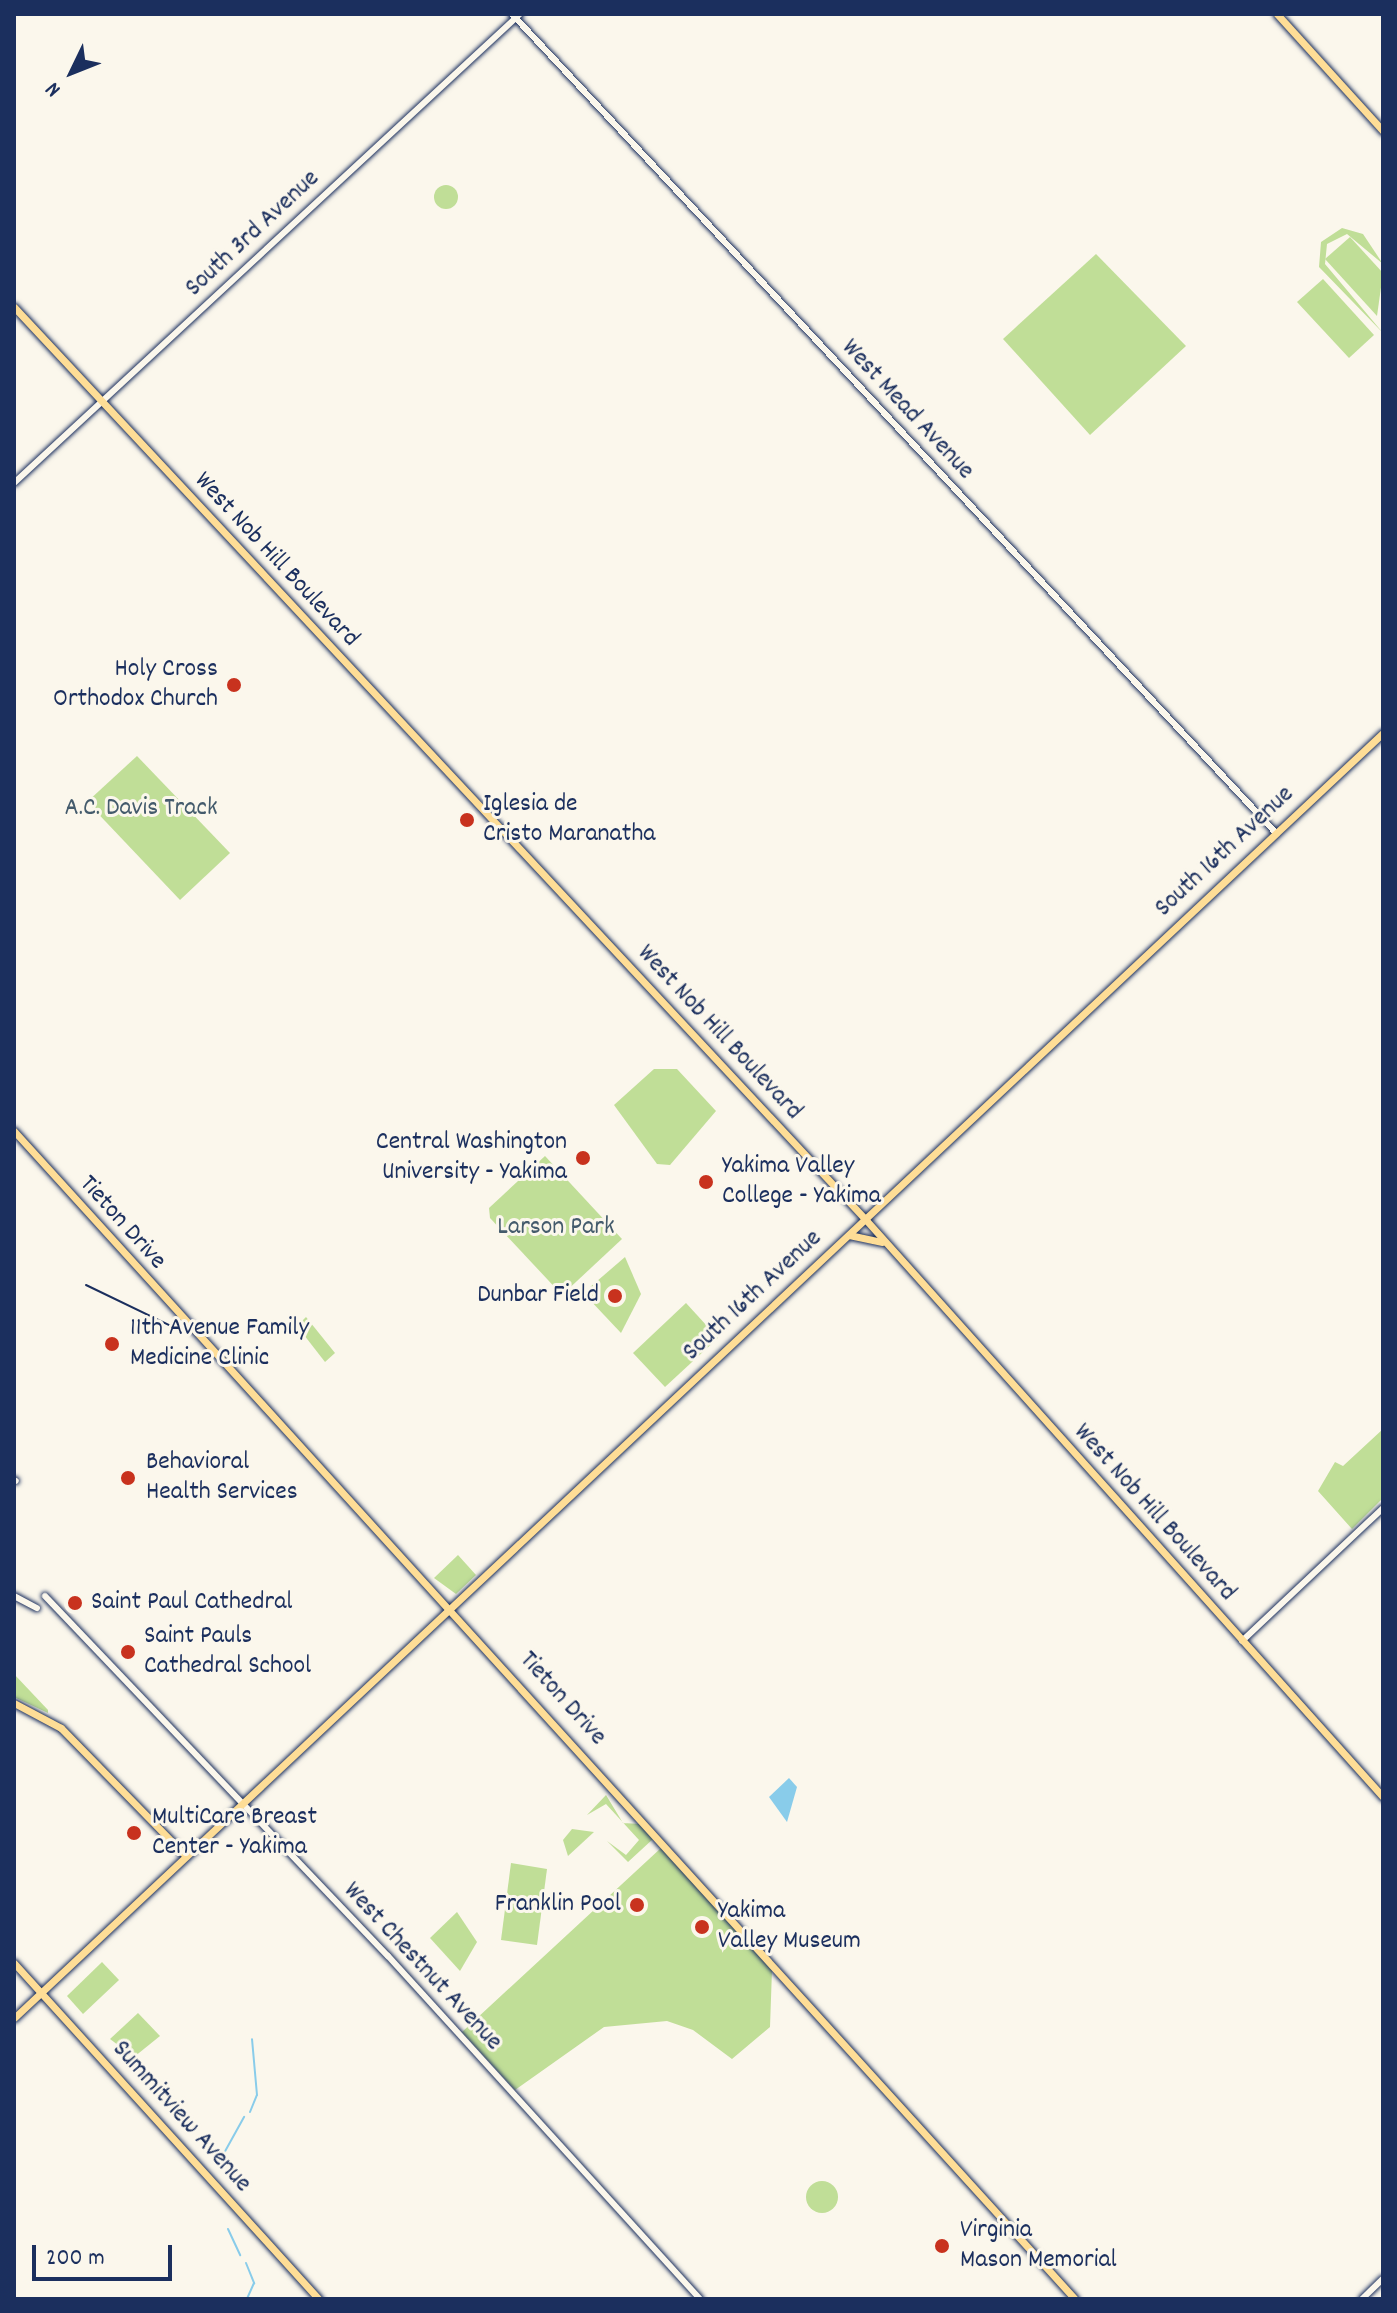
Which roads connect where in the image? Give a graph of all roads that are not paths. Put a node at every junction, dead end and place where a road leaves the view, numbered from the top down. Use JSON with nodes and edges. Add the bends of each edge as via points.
{"nodes":[{"id":1,"x":1277,"y":14,"type":"edge"},
{"id":2,"x":516,"y":15,"type":"edge"},
{"id":3,"x":1383,"y":131,"type":"edge"},
{"id":4,"x":14,"y":307,"type":"edge"},
{"id":5,"x":102,"y":403,"type":"junction"},
{"id":6,"x":14,"y":483,"type":"edge"},
{"id":7,"x":1383,"y":733,"type":"edge"},
{"id":8,"x":1275,"y":832,"type":"junction"},
{"id":9,"x":14,"y":1131,"type":"edge"},
{"id":10,"x":866,"y":1220,"type":"junction"},
{"id":11,"x":848,"y":1236,"type":"junction"},
{"id":12,"x":884,"y":1243,"type":"junction"},
{"id":13,"x":1383,"y":1508,"type":"edge"},
{"id":14,"x":14,"y":1596,"type":"edge"},
{"id":15,"x":45,"y":1596,"type":"dead end"},
{"id":16,"x":451,"y":1606,"type":"junction"},
{"id":17,"x":37,"y":1608,"type":"dead end"},
{"id":18,"x":1242,"y":1641,"type":"junction"},
{"id":19,"x":14,"y":1703,"type":"edge"},
{"id":20,"x":1383,"y":1797,"type":"edge"},
{"id":21,"x":240,"y":1804,"type":"junction"},
{"id":22,"x":186,"y":1856,"type":"junction"},
{"id":23,"x":14,"y":1963,"type":"edge"},
{"id":24,"x":41,"y":1992,"type":"junction"},
{"id":25,"x":14,"y":2018,"type":"edge"},
{"id":26,"x":1383,"y":2279,"type":"edge"},
{"id":27,"x":319,"y":2299,"type":"edge"},
{"id":28,"x":700,"y":2299,"type":"edge"},
{"id":29,"x":1075,"y":2299,"type":"edge"},
{"id":30,"x":1362,"y":2299,"type":"edge"}],
"edges":[{"from":1,"to":3,"type":"main road"},
{"from":2,"to":5,"type":"street","name":"South 3rd Avenue"},
{"from":2,"to":8,"type":"street","name":"West Mead Avenue"},
{"from":4,"to":5,"type":"main road","name":"West Nob Hill Boulevard"},
{"from":5,"to":6,"type":"street","name":"South 3rd Avenue"},
{"from":5,"to":10,"type":"main road","name":"West Nob Hill Boulevard"},
{"from":7,"to":8,"type":"main road","name":"South 16th Avenue"},
{"from":8,"to":10,"type":"main road","name":"South 16th Avenue"},
{"from":9,"to":16,"type":"main road","name":"Tieton Drive"},
{"from":10,"to":11,"type":"main road","name":"South 16th Avenue"},
{"from":10,"to":12,"type":"main road","name":"West Nob Hill Boulevard"},
{"from":11,"to":12,"type":"main road"},
{"from":11,"to":16,"type":"main road","name":"South 16th Avenue"},
{"from":12,"to":18,"type":"main road","name":"West Nob Hill Boulevard"},
{"from":13,"to":18,"type":"street"},
{"from":14,"to":17,"type":"street"},
{"from":15,"to":21,"type":"street","name":"West Chestnut Avenue"},
{"from":16,"to":21,"type":"main road","name":"South 16th Avenue"},
{"from":16,"to":29,"type":"main road","name":"Tieton Drive"},
{"from":18,"to":20,"type":"main road","name":"West Nob Hill Boulevard"},
{"from":19,"to":22,"type":"main road","via":[[61,1728]]},
{"from":21,"to":22,"type":"main road","name":"South 16th Avenue"},
{"from":21,"to":28,"type":"street","name":"West Chestnut Avenue"},
{"from":22,"to":24,"type":"main road","name":"South 16th Avenue"},
{"from":23,"to":24,"type":"main road","name":"Summitview Avenue"},
{"from":24,"to":25,"type":"main road","name":"South 16th Avenue"},
{"from":24,"to":27,"type":"main road","name":"Summitview Avenue"},
{"from":26,"to":30,"type":"street"}]}
